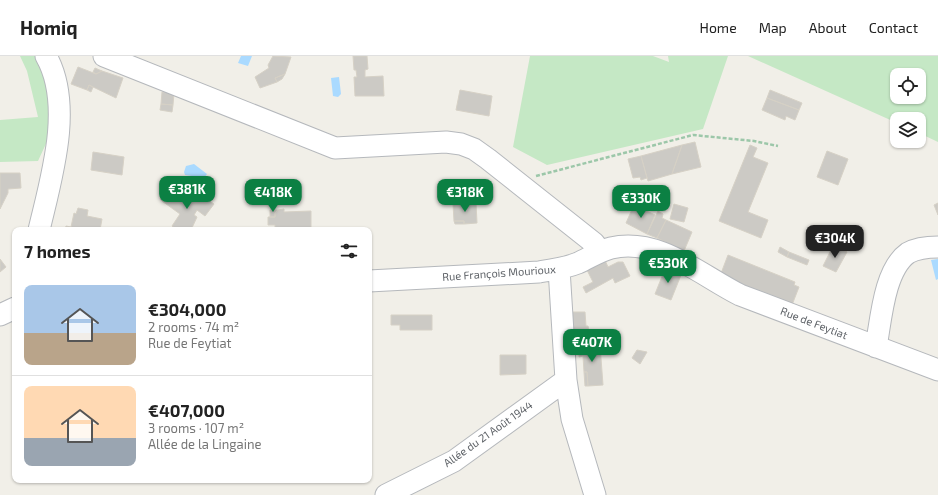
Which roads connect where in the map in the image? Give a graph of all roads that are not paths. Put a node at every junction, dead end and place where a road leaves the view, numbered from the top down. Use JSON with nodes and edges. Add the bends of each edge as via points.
{"nodes":[{"id":1,"x":46,"y":56,"type":"edge"},
{"id":2,"x":104,"y":56,"type":"edge"},
{"id":3,"x":41,"y":227,"type":"edge"},
{"id":4,"x":938,"y":247,"type":"edge"},
{"id":5,"x":600,"y":252,"type":"junction"},
{"id":6,"x":693,"y":268,"type":"joint"},
{"id":7,"x":559,"y":269,"type":"junction"},
{"id":8,"x":372,"y":281,"type":"edge"},
{"id":9,"x":12,"y":309,"type":"edge"},
{"id":10,"x":0,"y":315,"type":"edge"},
{"id":11,"x":876,"y":347,"type":"junction"},
{"id":12,"x":938,"y":370,"type":"edge"},
{"id":13,"x":566,"y":380,"type":"junction"},
{"id":14,"x":386,"y":495,"type":"edge"},
{"id":15,"x":595,"y":495,"type":"edge"}],
"edges":[{"from":1,"to":3,"type":"street","via":[[58,91],[58,122],[55,160]]},
{"from":2,"to":5,"type":"street","via":[[335,148],[428,142],[461,144],[474,149],[594,243]]},
{"from":4,"to":11,"type":"street","via":[[908,253],[899,262],[888,284]]},
{"from":5,"to":6,"type":"street","name":"Rue François Mourioux","via":[[624,246],[648,248]]},
{"from":5,"to":7,"type":"street","name":"Rue François Mourioux"},
{"from":6,"to":11,"type":"street","name":"Rue de Feytiat","via":[[740,295]]},
{"from":7,"to":8,"type":"street","name":"Rue François Mourioux"},
{"from":7,"to":13,"type":"street"},
{"from":9,"to":10,"type":"street"},
{"from":11,"to":12,"type":"street","name":"Rue de Feytiat"},
{"from":13,"to":14,"type":"street","name":"Allée du 21 Août 1944","via":[[454,460]]},
{"from":13,"to":15,"type":"street","via":[[572,419]]}]}
